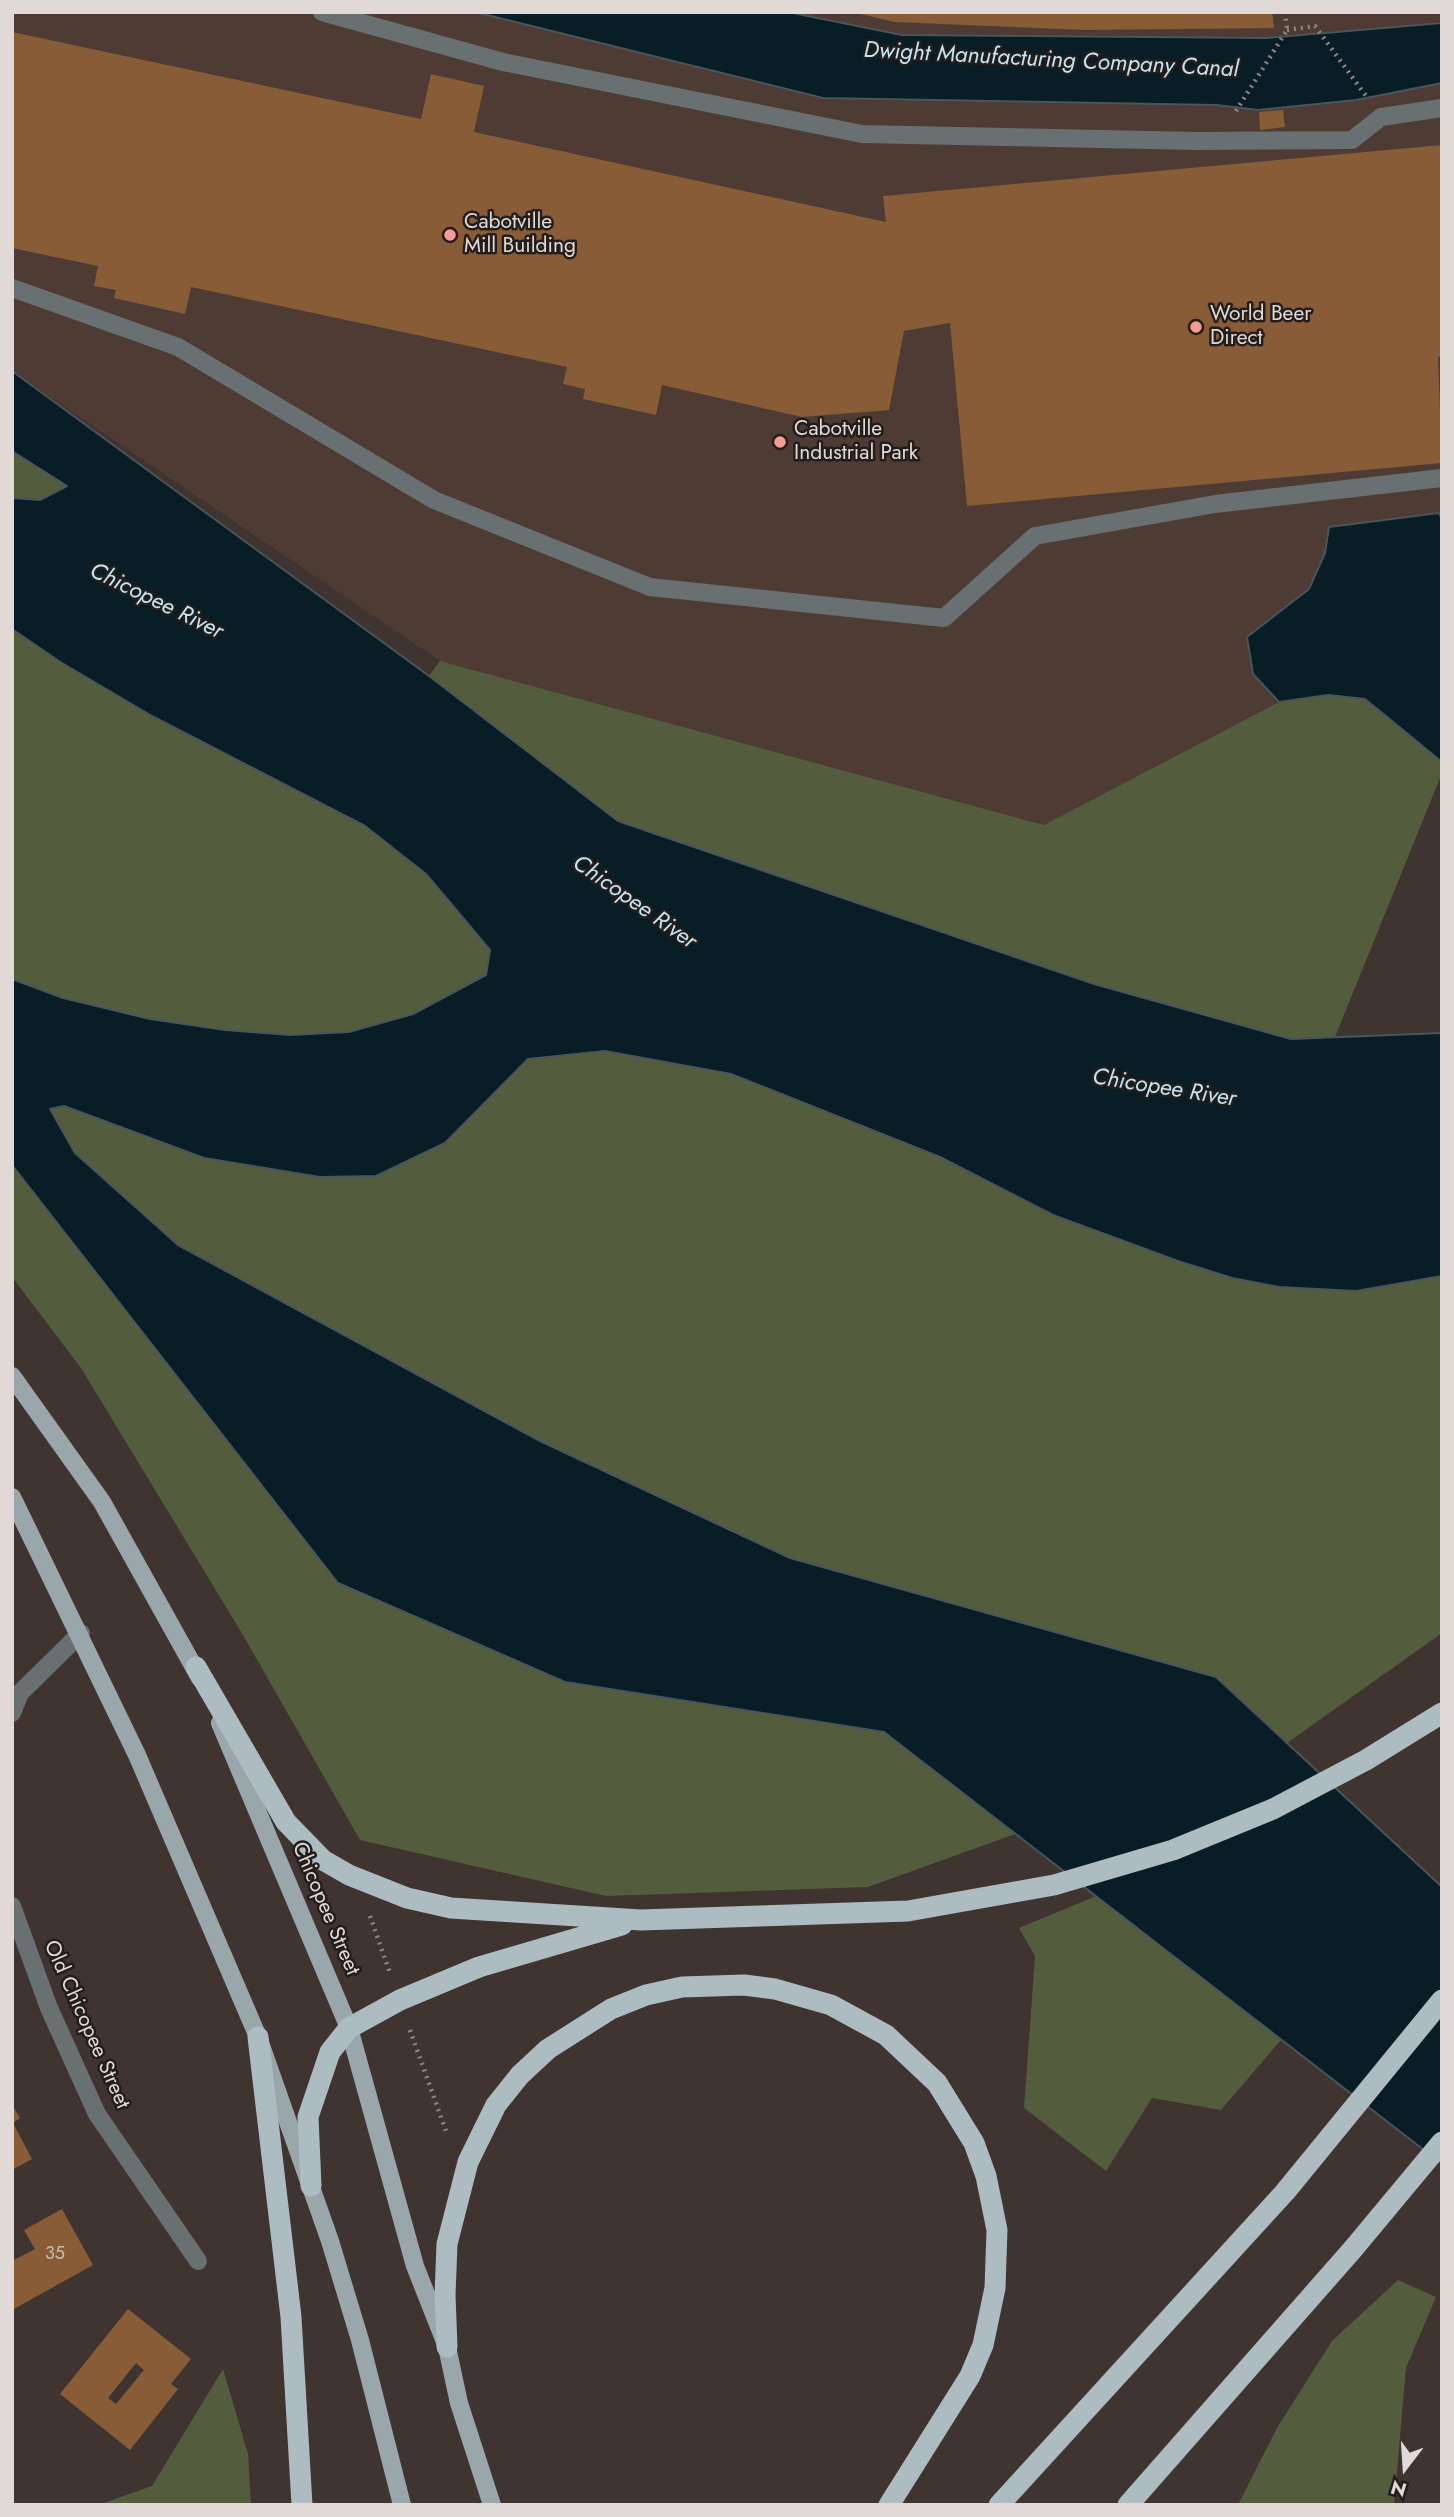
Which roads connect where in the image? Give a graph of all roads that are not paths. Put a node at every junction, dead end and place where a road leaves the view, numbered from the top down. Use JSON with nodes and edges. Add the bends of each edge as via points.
{"nodes":[{"id":1,"x":322,"y":12,"type":"edge"},
{"id":2,"x":1442,"y":108,"type":"edge"},
{"id":3,"x":12,"y":288,"type":"edge"},
{"id":4,"x":1442,"y":478,"type":"edge"},
{"id":5,"x":12,"y":1376,"type":"edge"},
{"id":6,"x":12,"y":1497,"type":"edge"},
{"id":7,"x":81,"y":1633,"type":"junction"},
{"id":8,"x":196,"y":1667,"type":"junction"},
{"id":9,"x":12,"y":1713,"type":"edge"},
{"id":10,"x":1442,"y":1713,"type":"edge"},
{"id":11,"x":13,"y":1913,"type":"edge"},
{"id":12,"x":641,"y":1920,"type":"junction"},
{"id":13,"x":1442,"y":2000,"type":"edge"},
{"id":14,"x":349,"y":2028,"type":"junction"},
{"id":15,"x":258,"y":2037,"type":"junction"},
{"id":16,"x":1442,"y":2142,"type":"edge"},
{"id":17,"x":311,"y":2186,"type":"junction"},
{"id":18,"x":198,"y":2260,"type":"dead end"},
{"id":19,"x":447,"y":2347,"type":"junction"},
{"id":20,"x":302,"y":2505,"type":"edge"},
{"id":21,"x":402,"y":2505,"type":"edge"},
{"id":22,"x":492,"y":2505,"type":"edge"},
{"id":23,"x":889,"y":2505,"type":"edge"},
{"id":24,"x":999,"y":2505,"type":"edge"},
{"id":25,"x":1128,"y":2505,"type":"edge"}],
"edges":[{"from":1,"to":2,"type":"street","via":[[503,62],[862,134],[1352,141],[1381,117]]},
{"from":3,"to":4,"type":"street","via":[[178,347],[434,500],[650,587],[944,618],[1035,536],[1215,504]]},
{"from":5,"to":8,"type":"main road","name":"Chicopee Street","via":[[102,1502]]},
{"from":6,"to":7,"type":"main road"},
{"from":7,"to":9,"type":"street","via":[[20,1693]]},
{"from":7,"to":15,"type":"main road"},
{"from":8,"to":12,"type":"highway","via":[[286,1822],[323,1860],[349,1875],[407,1898],[451,1908]]},
{"from":8,"to":14,"type":"main road","name":"Chicopee Street"},
{"from":10,"to":12,"type":"highway","via":[[1322,1786],[1273,1809],[1173,1850],[1054,1885],[908,1911]]},
{"from":11,"to":18,"type":"street","name":"Old Chicopee Street","via":[[97,2114]]},
{"from":12,"to":14,"type":"highway","via":[[479,1967],[400,2000]]},
{"from":13,"to":24,"type":"highway","via":[[1284,2192]]},
{"from":14,"to":17,"type":"highway","via":[[330,2052],[308,2117]]},
{"from":14,"to":19,"type":"main road","name":"Chicopee Street","via":[[411,2253]]},
{"from":15,"to":17,"type":"main road"},
{"from":15,"to":20,"type":"highway","via":[[291,2317]]},
{"from":16,"to":25,"type":"highway"},
{"from":17,"to":21,"type":"main road","via":[[360,2340]]},
{"from":19,"to":22,"type":"main road","name":"Chicopee Street","via":[[459,2403]]},
{"from":19,"to":23,"type":"highway","via":[[447,2244],[468,2162],[496,2105],[548,2049],[611,2009],[682,1987],[744,1985],[831,2005],[886,2035],[937,2083],[974,2143],[986,2176],[996,2230],[995,2288],[983,2345],[970,2376]]}]}
